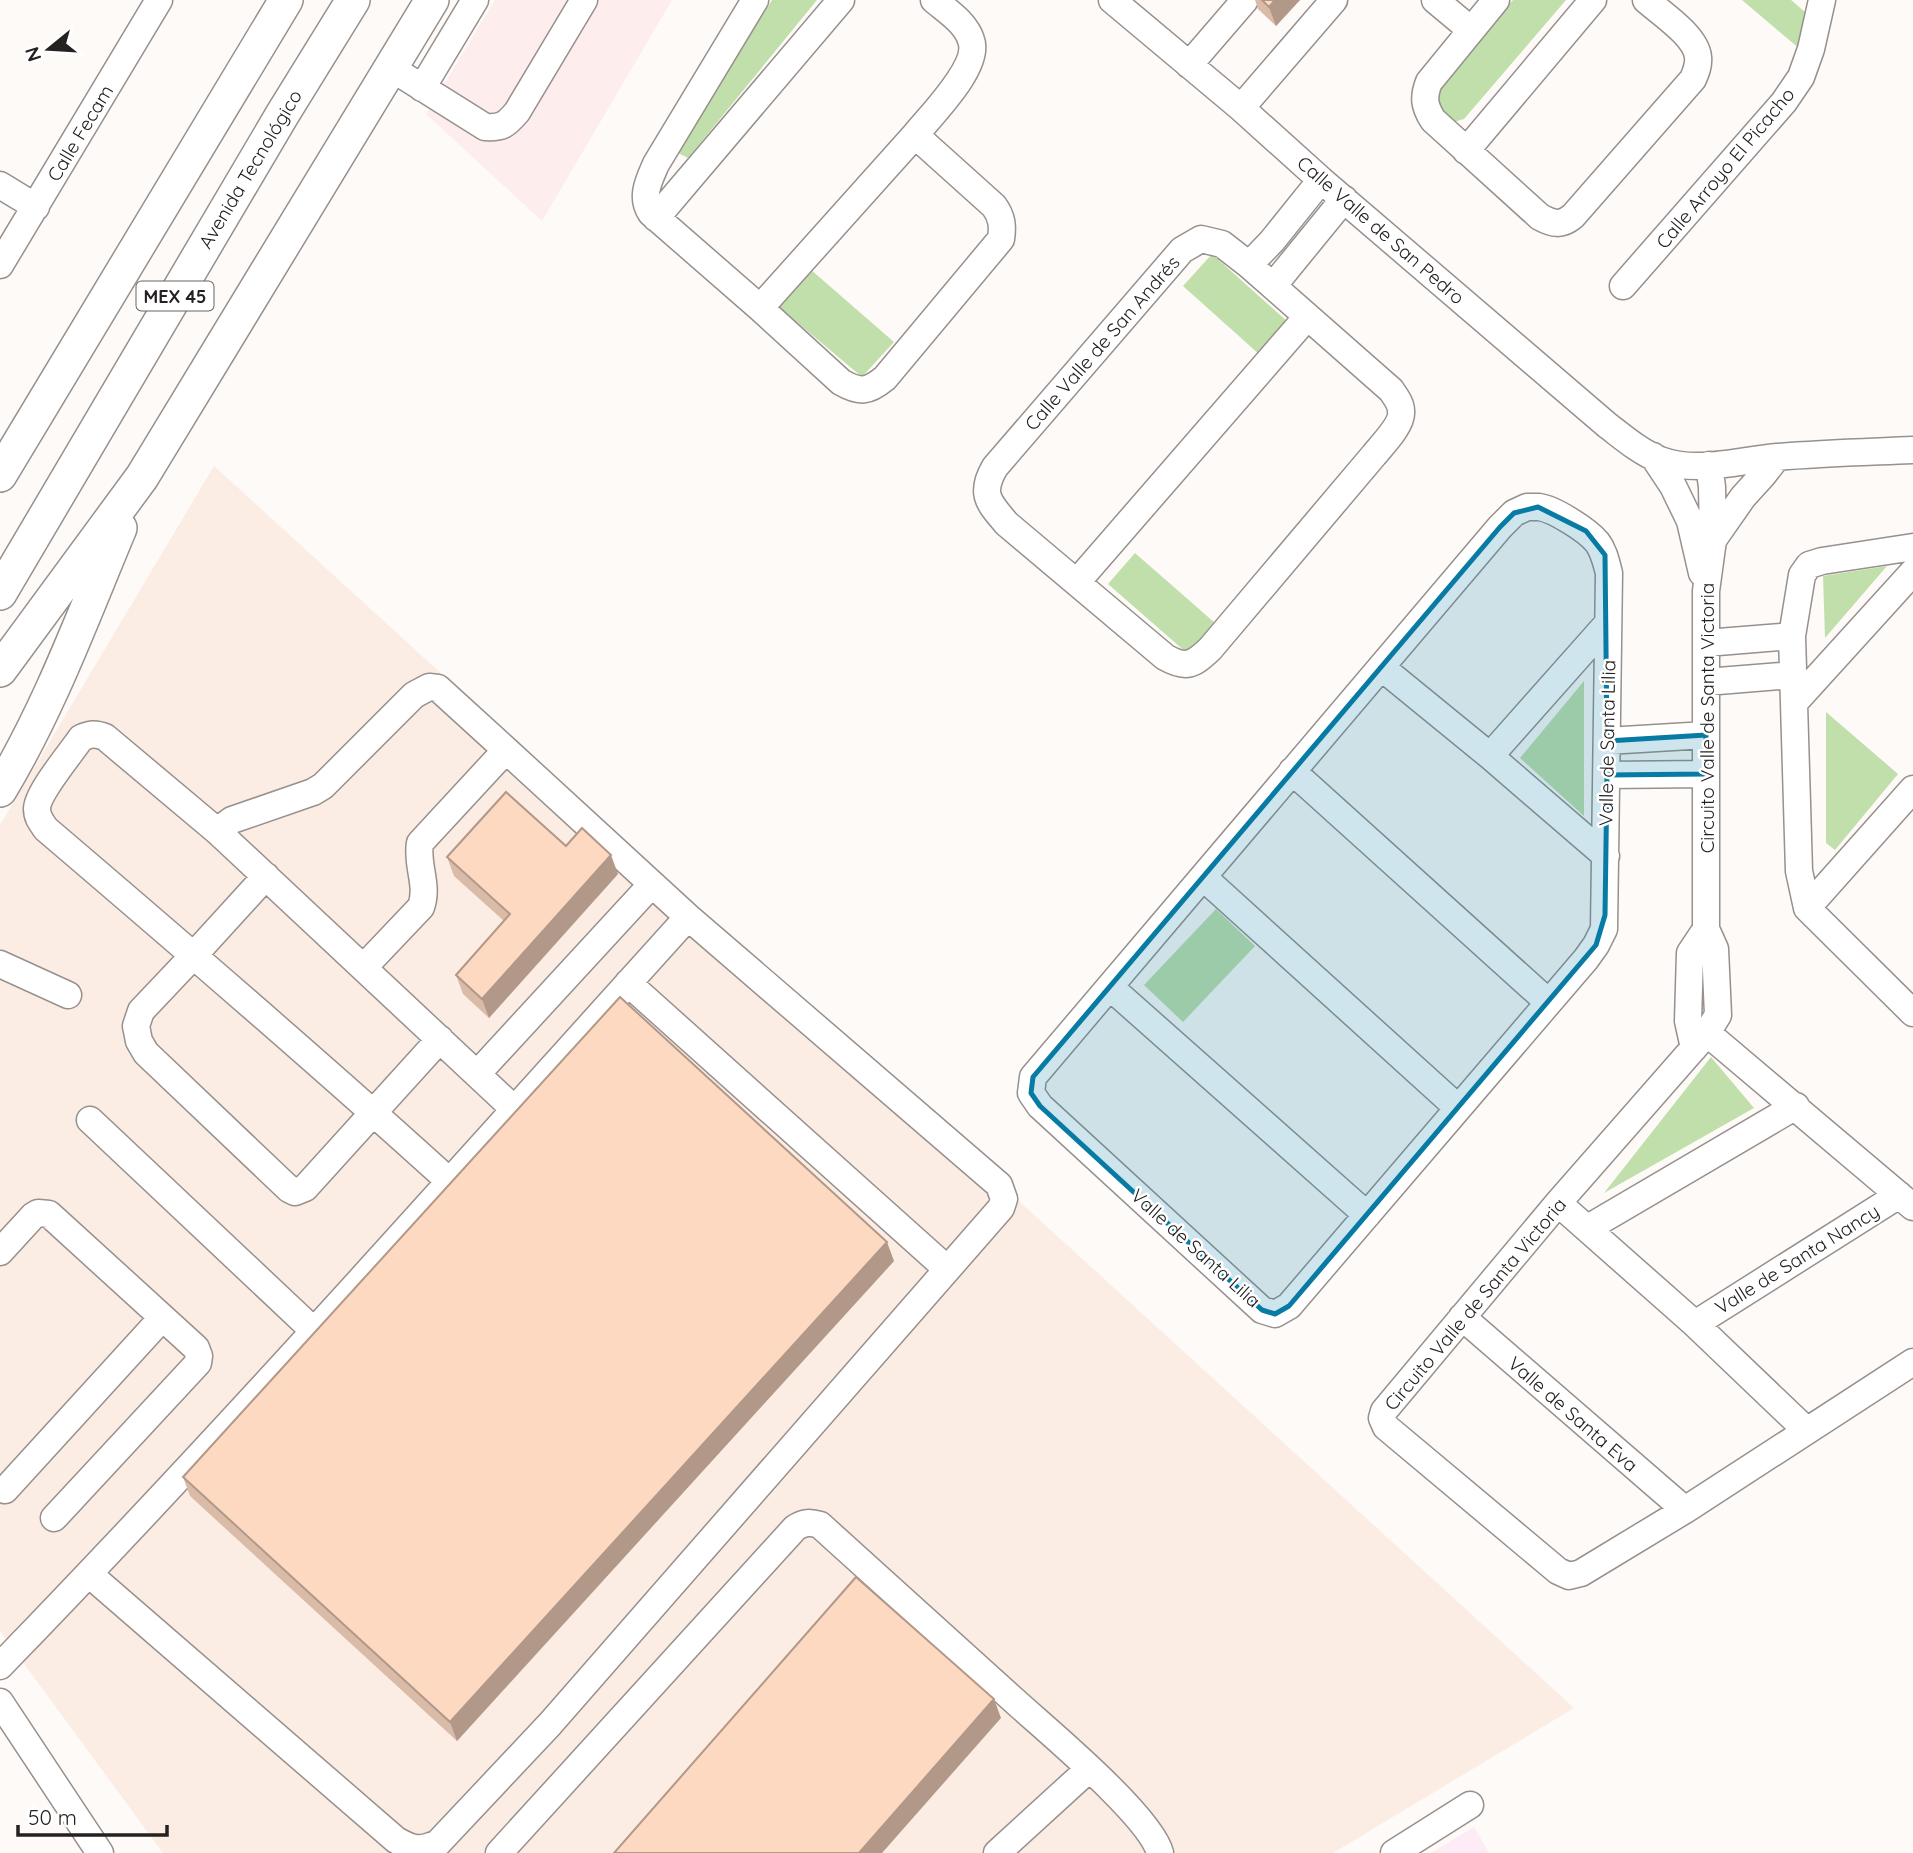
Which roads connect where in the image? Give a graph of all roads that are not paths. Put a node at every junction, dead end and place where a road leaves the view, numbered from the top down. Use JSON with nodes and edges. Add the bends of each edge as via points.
{"nodes":[{"id":1,"x":159,"y":0,"type":"edge"},
{"id":2,"x":286,"y":0,"type":"edge"},
{"id":3,"x":353,"y":0,"type":"edge"},
{"id":4,"x":432,"y":0,"type":"edge"},
{"id":5,"x":475,"y":0,"type":"edge"},
{"id":6,"x":584,"y":0,"type":"edge"},
{"id":7,"x":755,"y":0,"type":"edge"},
{"id":8,"x":841,"y":0,"type":"edge"},
{"id":9,"x":934,"y":0,"type":"edge"},
{"id":10,"x":1245,"y":0,"type":"edge"},
{"id":11,"x":1334,"y":0,"type":"edge"},
{"id":12,"x":1436,"y":0,"type":"edge"},
{"id":13,"x":1593,"y":0,"type":"edge"},
{"id":14,"x":1646,"y":0,"type":"edge"},
{"id":15,"x":1822,"y":0,"type":"edge"},
{"id":16,"x":1114,"y":1,"type":"edge"},
{"id":17,"x":1487,"y":3,"type":"edge"},
{"id":18,"x":1471,"y":30,"type":"junction"},
{"id":19,"x":1189,"y":65,"type":"junction"},
{"id":20,"x":391,"y":68,"type":"junction"},
{"id":21,"x":422,"y":88,"type":"junction"},
{"id":22,"x":1241,"y":108,"type":"junction"},
{"id":23,"x":915,"y":135,"type":"junction"},
{"id":24,"x":1466,"y":150,"type":"junction"},
{"id":25,"x":1321,"y":180,"type":"junction"},
{"id":26,"x":0,"y":185,"type":"edge"},
{"id":27,"x":1344,"y":199,"type":"junction"},
{"id":28,"x":36,"y":207,"type":"junction"},
{"id":29,"x":656,"y":218,"type":"junction"},
{"id":30,"x":0,"y":265,"type":"edge"},
{"id":31,"x":1249,"y":265,"type":"junction"},
{"id":32,"x":1273,"y":286,"type":"junction"},
{"id":33,"x":1623,"y":286,"type":"dead end"},
{"id":34,"x":760,"y":308,"type":"junction"},
{"id":35,"x":1307,"y":317,"type":"junction"},
{"id":36,"x":1913,"y":450,"type":"edge"},
{"id":37,"x":1653,"y":456,"type":"junction"},
{"id":38,"x":1777,"y":457,"type":"junction"},
{"id":39,"x":1709,"y":465,"type":"junction"},
{"id":40,"x":0,"y":475,"type":"edge"},
{"id":41,"x":142,"y":477,"type":"junction"},
{"id":42,"x":1713,"y":540,"type":"junction"},
{"id":43,"x":1913,"y":547,"type":"edge"},
{"id":44,"x":1913,"y":572,"type":"edge"},
{"id":45,"x":1077,"y":582,"type":"junction"},
{"id":46,"x":1706,"y":591,"type":"junction"},
{"id":47,"x":0,"y":593,"type":"edge"},
{"id":48,"x":1608,"y":623,"type":"junction"},
{"id":49,"x":1793,"y":636,"type":"junction"},
{"id":50,"x":1706,"y":643,"type":"junction"},
{"id":51,"x":1381,"y":667,"type":"junction"},
{"id":52,"x":0,"y":670,"type":"edge"},
{"id":53,"x":1793,"y":675,"type":"junction"},
{"id":54,"x":1706,"y":682,"type":"junction"},
{"id":55,"x":1794,"y":703,"type":"junction"},
{"id":56,"x":1706,"y":736,"type":"junction"},
{"id":57,"x":1607,"y":741,"type":"junction"},
{"id":58,"x":506,"y":750,"type":"junction"},
{"id":59,"x":1490,"y":756,"type":"junction"},
{"id":60,"x":1293,"y":771,"type":"junction"},
{"id":61,"x":1706,"y":774,"type":"junction"},
{"id":62,"x":1607,"y":775,"type":"junction"},
{"id":63,"x":1913,"y":789,"type":"edge"},
{"id":64,"x":0,"y":790,"type":"edge"},
{"id":65,"x":217,"y":831,"type":"junction"},
{"id":66,"x":1606,"y":856,"type":"junction"},
{"id":67,"x":266,"y":876,"type":"junction"},
{"id":68,"x":1203,"y":877,"type":"junction"},
{"id":69,"x":652,"y":884,"type":"junction"},
{"id":70,"x":1807,"y":908,"type":"junction"},
{"id":71,"x":688,"y":916,"type":"junction"},
{"id":72,"x":194,"y":955,"type":"junction"},
{"id":73,"x":0,"y":964,"type":"edge"},
{"id":74,"x":364,"y":967,"type":"junction"},
{"id":75,"x":628,"y":983,"type":"junction"},
{"id":76,"x":1110,"y":986,"type":"junction"},
{"id":77,"x":68,"y":995,"type":"dead end"},
{"id":78,"x":1548,"y":1002,"type":"junction"},
{"id":79,"x":1911,"y":1007,"type":"edge"},
{"id":80,"x":440,"y":1039,"type":"junction"},
{"id":81,"x":1701,"y":1041,"type":"junction"},
{"id":82,"x":477,"y":1074,"type":"junction"},
{"id":83,"x":1796,"y":1107,"type":"junction"},
{"id":84,"x":1458,"y":1108,"type":"junction"},
{"id":85,"x":514,"y":1109,"type":"junction"},
{"id":86,"x":373,"y":1112,"type":"junction"},
{"id":87,"x":90,"y":1121,"type":"dead end"},
{"id":88,"x":449,"y":1181,"type":"junction"},
{"id":89,"x":1906,"y":1201,"type":"edge"},
{"id":90,"x":1558,"y":1203,"type":"junction"},
{"id":91,"x":1367,"y":1215,"type":"junction"},
{"id":92,"x":1588,"y":1228,"type":"junction"},
{"id":93,"x":0,"y":1252,"type":"edge"},
{"id":94,"x":947,"y":1269,"type":"junction"},
{"id":95,"x":1462,"y":1317,"type":"junction"},
{"id":96,"x":162,"y":1318,"type":"junction"},
{"id":97,"x":1695,"y":1324,"type":"junction"},
{"id":98,"x":314,"y":1331,"type":"junction"},
{"id":99,"x":1913,"y":1362,"type":"edge"},
{"id":100,"x":1806,"y":1430,"type":"junction"},
{"id":101,"x":2,"y":1490,"type":"edge"},
{"id":102,"x":1685,"y":1510,"type":"junction"},
{"id":103,"x":54,"y":1518,"type":"dead end"},
{"id":104,"x":89,"y":1574,"type":"junction"},
{"id":105,"x":0,"y":1666,"type":"edge"},
{"id":106,"x":0,"y":1702,"type":"edge"},
{"id":107,"x":1089,"y":1769,"type":"junction"},
{"id":108,"x":1470,"y":1805,"type":"dead end"},
{"id":109,"x":100,"y":1853,"type":"edge"},
{"id":110,"x":499,"y":1853,"type":"edge"},
{"id":111,"x":997,"y":1853,"type":"edge"},
{"id":112,"x":1160,"y":1853,"type":"edge"},
{"id":113,"x":1395,"y":1853,"type":"edge"}],
"edges":[{"from":1,"to":28,"type":"street","name":"Calle Fecam"},
{"from":2,"to":40,"type":"main road","number":"MEX 45"},
{"from":3,"to":47,"type":"main road","name":"Avenida Tecnológico","number":"MEX 45"},
{"from":4,"to":20,"type":"main road"},
{"from":5,"to":21,"type":"street"},
{"from":6,"to":21,"type":"street","via":[[506,124],[485,127]]},
{"from":7,"to":29,"type":"street","via":[[656,164],[645,202]]},
{"from":8,"to":29,"type":"street"},
{"from":9,"to":23,"type":"street","via":[[966,30],[973,52],[965,72]]},
{"from":10,"to":19,"type":"street"},
{"from":11,"to":22,"type":"street"},
{"from":12,"to":18,"type":"street"},
{"from":13,"to":24,"type":"street"},
{"from":14,"to":24,"type":"street","via":[[1691,40],[1697,50],[1697,70],[1685,90],[1573,216],[1557,224],[1540,217]]},
{"from":15,"to":33,"type":"street","name":"Calle Arroyo El Picacho","via":[[1811,49],[1796,85]]},
{"from":16,"to":19,"type":"street","name":"Calle Valle de San Pedro"},
{"from":17,"to":18,"type":"street"},
{"from":18,"to":24,"type":"street","via":[[1429,82],[1424,102],[1433,120]]},
{"from":19,"to":22,"type":"street","name":"Calle Valle de San Pedro"},
{"from":20,"to":21,"type":"street"},
{"from":20,"to":41,"type":"main road"},
{"from":22,"to":25,"type":"street","name":"Calle Valle de San Pedro"},
{"from":23,"to":34,"type":"street"},
{"from":23,"to":34,"type":"street","via":[[993,206],[1003,227],[1001,239],[885,379],[861,390],[841,382]]},
{"from":25,"to":27,"type":"street","name":"Calle Valle de San Pedro"},
{"from":25,"to":31,"type":"street"},
{"from":26,"to":28,"type":"street"},
{"from":27,"to":32,"type":"street"},
{"from":27,"to":37,"type":"street","name":"Calle Valle de San Pedro","via":[[1606,425]]},
{"from":28,"to":30,"type":"street","name":"Calle Fecam"},
{"from":29,"to":34,"type":"street"},
{"from":31,"to":32,"type":"street","name":"Calle Valle de San Andrés"},
{"from":31,"to":45,"type":"street","name":"Calle Valle de San Andrés","via":[[1211,240],[1201,239],[1182,250],[989,477],[989,500],[1001,517]]},
{"from":32,"to":35,"type":"street","name":"Calle Valle de San Andrés"},
{"from":35,"to":45,"type":"street"},
{"from":35,"to":45,"type":"street","name":"Calle Valle de San Andrés","via":[[1391,390],[1401,417],[1210,649],[1193,663],[1175,663]]},
{"from":36,"to":38,"type":"street","name":"Calle Valle de San Pedro"},
{"from":37,"to":39,"type":"street","name":"Calle Valle de San Pedro","via":[[1682,465]]},
{"from":37,"to":46,"type":"street","name":"Calle Valle de San Pedro","via":[[1690,521]]},
{"from":38,"to":39,"type":"street","name":"Calle Valle de San Pedro"},
{"from":38,"to":42,"type":"street"},
{"from":39,"to":42,"type":"street","name":"Circuito Valle de Santa Victoria"},
{"from":41,"to":52,"type":"main road"},
{"from":41,"to":64,"type":"main road","via":[[52,689]]},
{"from":42,"to":46,"type":"street","name":"Circuito Valle de Santa Victoria"},
{"from":43,"to":49,"type":"street","via":[[1810,565],[1802,575]]},
{"from":44,"to":55,"type":"street"},
{"from":46,"to":50,"type":"street","name":"Circuito Valle de Santa Victoria"},
{"from":48,"to":51,"type":"street","name":"Valle de Santa Lilia","via":[[1609,573],[1597,541],[1550,511],[1527,507],[1500,527]]},
{"from":48,"to":57,"type":"street","name":"Valle de Santa Lilia"},
{"from":48,"to":59,"type":"street"},
{"from":49,"to":50,"type":"street"},
{"from":49,"to":53,"type":"street"},
{"from":50,"to":54,"type":"street","name":"Circuito Valle de Santa Victoria"},
{"from":51,"to":59,"type":"street"},
{"from":51,"to":60,"type":"street","name":"Valle de Santa Lilia"},
{"from":53,"to":54,"type":"street"},
{"from":53,"to":55,"type":"street"},
{"from":54,"to":56,"type":"street","name":"Circuito Valle de Santa Victoria"},
{"from":55,"to":70,"type":"street","via":[[1799,871]]},
{"from":56,"to":57,"type":"street"},
{"from":56,"to":61,"type":"street","name":"Circuito Valle de Santa Victoria"},
{"from":57,"to":62,"type":"street","name":"Valle de Santa Lilia"},
{"from":58,"to":65,"type":"street","via":[[438,688],[429,687],[414,695],[323,786],[232,820]]},
{"from":58,"to":69,"type":"street"},
{"from":58,"to":74,"type":"street","via":[[420,843],[425,887],[421,907]]},
{"from":59,"to":66,"type":"street"},
{"from":60,"to":68,"type":"street","name":"Valle de Santa Lilia"},
{"from":60,"to":78,"type":"street"},
{"from":61,"to":62,"type":"street"},
{"from":61,"to":81,"type":"street","name":"Circuito Valle de Santa Victoria","via":[[1706,929],[1715,949],[1718,1015]]},
{"from":62,"to":66,"type":"street","name":"Valle de Santa Lilia"},
{"from":63,"to":70,"type":"street"},
{"from":65,"to":67,"type":"street"},
{"from":65,"to":72,"type":"street","via":[[97,734],[81,738],[39,798],[37,810],[46,829]]},
{"from":66,"to":78,"type":"street","name":"Valle de Santa Lilia","via":[[1604,929],[1586,959]]},
{"from":67,"to":72,"type":"street"},
{"from":67,"to":74,"type":"street"},
{"from":68,"to":76,"type":"street","name":"Valle de Santa Lilia"},
{"from":68,"to":84,"type":"street"},
{"from":69,"to":71,"type":"street"},
{"from":69,"to":82,"type":"street"},
{"from":70,"to":79,"type":"street"},
{"from":71,"to":75,"type":"street"},
{"from":71,"to":94,"type":"street","via":[[999,1185],[1004,1199],[1001,1208]]},
{"from":72,"to":86,"type":"street"},
{"from":72,"to":86,"type":"street","via":[[141,1010],[136,1026],[139,1041],[146,1053],[289,1189],[305,1188]]},
{"from":73,"to":77,"type":"street"},
{"from":74,"to":80,"type":"street"},
{"from":75,"to":85,"type":"street"},
{"from":75,"to":94,"type":"street"},
{"from":76,"to":91,"type":"street"},
{"from":76,"to":91,"type":"street","name":"Valle de Santa Lilia","via":[[1033,1077],[1031,1093],[1262,1310],[1275,1314],[1289,1306]]},
{"from":78,"to":84,"type":"street","name":"Valle de Santa Lilia"},
{"from":80,"to":82,"type":"street"},
{"from":80,"to":86,"type":"street"},
{"from":81,"to":83,"type":"street"},
{"from":81,"to":90,"type":"street","name":"Circuito Valle de Santa Victoria"},
{"from":82,"to":85,"type":"street"},
{"from":83,"to":89,"type":"street"},
{"from":83,"to":92,"type":"street"},
{"from":84,"to":91,"type":"street","name":"Valle de Santa Lilia"},
{"from":85,"to":88,"type":"street"},
{"from":86,"to":88,"type":"street"},
{"from":87,"to":98,"type":"street"},
{"from":88,"to":98,"type":"street"},
{"from":89,"to":97,"type":"street","name":"Valle de Santa Nancy"},
{"from":90,"to":92,"type":"street"},
{"from":90,"to":95,"type":"street","name":"Circuito Valle de Santa Victoria"},
{"from":92,"to":97,"type":"street"},
{"from":93,"to":96,"type":"street","via":[[33,1216],[48,1214]]},
{"from":94,"to":104,"type":"street","via":[[550,1724],[438,1843],[424,1849],[411,1849],[396,1840]]},
{"from":95,"to":102,"type":"street","name":"Valle de Santa Eva"},
{"from":95,"to":102,"type":"street","name":"Circuito Valle de Santa Victoria","via":[[1384,1410],[1386,1426],[1558,1572],[1569,1576]]},
{"from":96,"to":101,"type":"street"},
{"from":96,"to":103,"type":"street","via":[[196,1348],[198,1363]]},
{"from":97,"to":100,"type":"street"},
{"from":98,"to":104,"type":"street"},
{"from":99,"to":100,"type":"street","name":"Circuito Valle de Santa Victoria"},
{"from":100,"to":102,"type":"street","name":"Circuito Valle de Santa Victoria"},
{"from":104,"to":105,"type":"street"},
{"from":106,"to":109,"type":"street"},
{"from":107,"to":110,"type":"street","via":[[820,1525],[803,1523]]},
{"from":107,"to":111,"type":"street"},
{"from":107,"to":112,"type":"street","via":[[1143,1824]]},
{"from":108,"to":113,"type":"street"}]}
